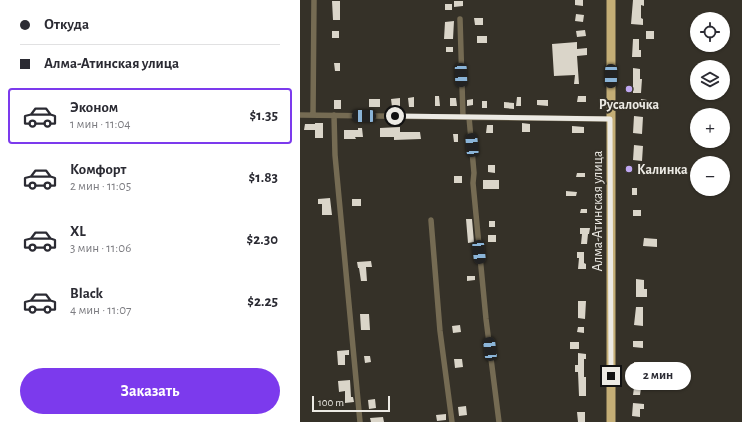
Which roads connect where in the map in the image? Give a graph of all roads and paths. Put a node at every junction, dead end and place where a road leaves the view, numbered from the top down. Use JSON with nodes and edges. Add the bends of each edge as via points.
{"nodes":[{"id":1,"x":314,"y":0,"type":"edge"},
{"id":2,"x":612,"y":0,"type":"edge"},
{"id":3,"x":460,"y":19,"type":"dead end"},
{"id":4,"x":300,"y":114,"type":"edge"},
{"id":5,"x":313,"y":115,"type":"junction"},
{"id":6,"x":334,"y":116,"type":"junction"},
{"id":7,"x":463,"y":117,"type":"junction"},
{"id":8,"x":469,"y":117,"type":"junction"},
{"id":9,"x":610,"y":119,"type":"junction"},
{"id":10,"x":431,"y":220,"type":"dead end"},
{"id":11,"x":360,"y":422,"type":"edge"},
{"id":12,"x":452,"y":422,"type":"edge"},
{"id":13,"x":499,"y":422,"type":"edge"},
{"id":14,"x":611,"y":422,"type":"edge"}],
"edges":[{"from":1,"to":5,"type":"street"},
{"from":2,"to":9,"type":"highway","name":"Алма-Атинская улица"},
{"from":3,"to":7,"type":"street"},
{"from":4,"to":5,"type":"street"},
{"from":5,"to":6,"type":"street"},
{"from":6,"to":7,"type":"street"},
{"from":6,"to":11,"type":"street","via":[[335,155]]},
{"from":7,"to":8,"type":"street"},
{"from":8,"to":9,"type":"street"},
{"from":8,"to":13,"type":"street","via":[[474,173],[472,183]]},
{"from":9,"to":14,"type":"highway","name":"Алма-Атинская улица"},
{"from":10,"to":12,"type":"street","via":[[440,331]]}]}
